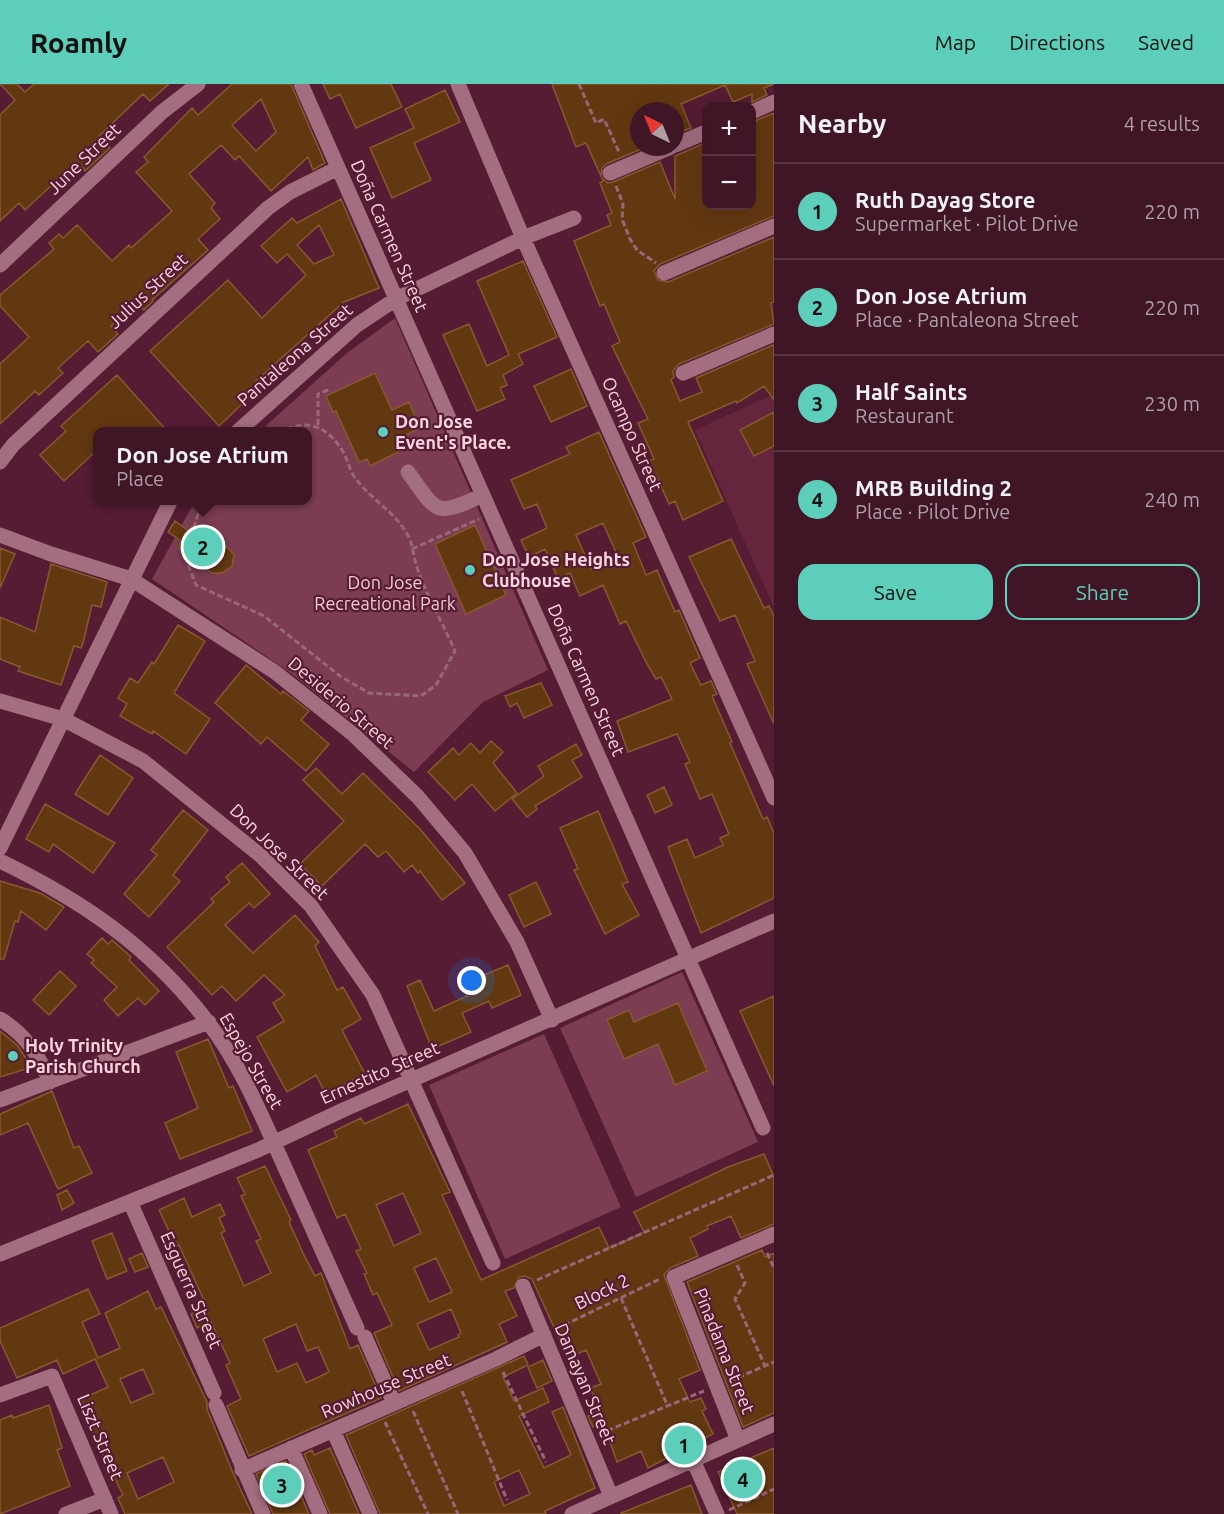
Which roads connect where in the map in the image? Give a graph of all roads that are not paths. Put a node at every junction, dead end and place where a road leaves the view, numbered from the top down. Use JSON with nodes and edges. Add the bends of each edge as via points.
{"nodes":[{"id":1,"x":198,"y":84,"type":"edge"},
{"id":2,"x":302,"y":84,"type":"edge"},
{"id":3,"x":458,"y":84,"type":"edge"},
{"id":4,"x":774,"y":102,"type":"edge"},
{"id":5,"x":756,"y":110,"type":"edge"},
{"id":6,"x":702,"y":134,"type":"edge"},
{"id":7,"x":684,"y":141,"type":"edge"},
{"id":8,"x":650,"y":156,"type":"edge"},
{"id":9,"x":338,"y":168,"type":"junction"},
{"id":10,"x":610,"y":173,"type":"road end"},
{"id":11,"x":574,"y":218,"type":"dead end"},
{"id":12,"x":774,"y":226,"type":"edge"},
{"id":13,"x":523,"y":238,"type":"junction"},
{"id":14,"x":0,"y":265,"type":"edge"},
{"id":15,"x":663,"y":273,"type":"road end"},
{"id":16,"x":396,"y":299,"type":"junction"},
{"id":17,"x":774,"y":334,"type":"edge"},
{"id":18,"x":683,"y":373,"type":"dead end"},
{"id":19,"x":243,"y":427,"type":"edge"},
{"id":20,"x":0,"y":462,"type":"edge"},
{"id":21,"x":408,"y":472,"type":"dead end"},
{"id":22,"x":483,"y":495,"type":"junction"},
{"id":23,"x":169,"y":505,"type":"edge"},
{"id":24,"x":0,"y":535,"type":"edge"},
{"id":25,"x":131,"y":579,"type":"junction"},
{"id":26,"x":0,"y":701,"type":"edge"},
{"id":27,"x":63,"y":719,"type":"junction"},
{"id":28,"x":774,"y":798,"type":"edge"},
{"id":29,"x":0,"y":848,"type":"edge"},
{"id":30,"x":0,"y":861,"type":"edge"},
{"id":31,"x":774,"y":921,"type":"edge"},
{"id":32,"x":689,"y":957,"type":"junction"},
{"id":33,"x":0,"y":1019,"type":"edge"},
{"id":34,"x":552,"y":1020,"type":"junction"},
{"id":35,"x":208,"y":1022,"type":"junction"},
{"id":36,"x":412,"y":1079,"type":"junction"},
{"id":37,"x":50,"y":1082,"type":"junction"},
{"id":38,"x":0,"y":1101,"type":"edge"},
{"id":39,"x":763,"y":1128,"type":"dead end"},
{"id":40,"x":274,"y":1143,"type":"junction"},
{"id":41,"x":131,"y":1204,"type":"junction"},
{"id":42,"x":774,"y":1234,"type":"edge"},
{"id":43,"x":0,"y":1254,"type":"edge"},
{"id":44,"x":493,"y":1263,"type":"dead end"},
{"id":45,"x":523,"y":1286,"type":"road end"},
{"id":46,"x":544,"y":1335,"type":"junction"},
{"id":47,"x":0,"y":1395,"type":"edge"},
{"id":48,"x":400,"y":1400,"type":"junction"},
{"id":49,"x":774,"y":1424,"type":"edge"},
{"id":50,"x":333,"y":1430,"type":"junction"},
{"id":51,"x":738,"y":1440,"type":"junction"},
{"id":52,"x":291,"y":1448,"type":"junction"},
{"id":53,"x":693,"y":1460,"type":"junction"},
{"id":54,"x":242,"y":1470,"type":"junction"},
{"id":55,"x":611,"y":1497,"type":"junction"},
{"id":56,"x":105,"y":1499,"type":"junction"},
{"id":57,"x":577,"y":1513,"type":"edge"},
{"id":58,"x":66,"y":1514,"type":"edge"},
{"id":59,"x":111,"y":1514,"type":"edge"},
{"id":60,"x":263,"y":1514,"type":"edge"},
{"id":61,"x":320,"y":1514,"type":"edge"},
{"id":62,"x":370,"y":1514,"type":"edge"},
{"id":63,"x":718,"y":1514,"type":"edge"}],
"edges":[{"from":1,"to":14,"type":"street","name":"June Street","via":[[162,112]]},
{"from":2,"to":9,"type":"street","name":"Doña Carmen Street"},
{"from":3,"to":13,"type":"street","name":"Ocampo Street"},
{"from":4,"to":5,"type":"street"},
{"from":6,"to":7,"type":"street"},
{"from":8,"to":10,"type":"street"},
{"from":9,"to":16,"type":"street","name":"Doña Carmen Street"},
{"from":9,"to":20,"type":"street","name":"Julius Street","via":[[290,192],[224,246]]},
{"from":11,"to":13,"type":"street","name":"Pantaleona Street"},
{"from":12,"to":15,"type":"street"},
{"from":13,"to":16,"type":"street","name":"Pantaleona Street"},
{"from":13,"to":28,"type":"street","name":"Ocampo Street"},
{"from":16,"to":19,"type":"street","name":"Pantaleona Street","via":[[357,324]]},
{"from":16,"to":22,"type":"street","name":"Doña Carmen Street"},
{"from":17,"to":18,"type":"street"},
{"from":21,"to":22,"type":"street","via":[[440,508],[449,510]]},
{"from":22,"to":32,"type":"street","name":"Doña Carmen Street"},
{"from":23,"to":25,"type":"street"},
{"from":24,"to":25,"type":"street","name":"Desiderio Street"},
{"from":25,"to":27,"type":"street"},
{"from":25,"to":34,"type":"street","name":"Desiderio Street","via":[[275,672],[354,735],[418,797],[465,853],[489,891]]},
{"from":26,"to":27,"type":"street","name":"Don Jose Street"},
{"from":27,"to":29,"type":"street"},
{"from":27,"to":36,"type":"street","name":"Don Jose Street","via":[[160,774],[261,856],[311,906],[373,995]]},
{"from":30,"to":35,"type":"street","name":"Espejo Street","via":[[79,902],[115,928],[185,994]]},
{"from":31,"to":32,"type":"street","name":"Ernestito Street"},
{"from":32,"to":34,"type":"street","name":"Ernestito Street"},
{"from":32,"to":39,"type":"street","name":"Doña Carmen Street"},
{"from":33,"to":37,"type":"street","via":[[18,1030],[38,1054]]},
{"from":34,"to":36,"type":"street","name":"Ernestito Street"},
{"from":35,"to":37,"type":"street"},
{"from":35,"to":40,"type":"street","name":"Espejo Street"},
{"from":36,"to":40,"type":"street","name":"Ernestito Street"},
{"from":36,"to":44,"type":"street","name":"Don Jose Street"},
{"from":37,"to":38,"type":"street"},
{"from":40,"to":41,"type":"street","name":"Ernestito Street"},
{"from":40,"to":48,"type":"street","name":"Espejo Street","via":[[361,1332]]},
{"from":41,"to":43,"type":"street","name":"Ernestito Street"},
{"from":41,"to":54,"type":"street","name":"Esguerra Street"},
{"from":42,"to":51,"type":"street","name":"Pinadama Street","via":[[674,1277]]},
{"from":45,"to":46,"type":"street","name":"Damayan Street"},
{"from":46,"to":48,"type":"street","name":"Rowhouse Street"},
{"from":46,"to":55,"type":"street","name":"Damayan Street"},
{"from":47,"to":56,"type":"street","name":"Liszt Street","via":[[52,1376]]},
{"from":48,"to":50,"type":"street","name":"Rowhouse Street"},
{"from":49,"to":51,"type":"street"},
{"from":50,"to":52,"type":"street","name":"Rowhouse Street"},
{"from":50,"to":62,"type":"street"},
{"from":51,"to":53,"type":"street"},
{"from":52,"to":54,"type":"street","name":"Rowhouse Street"},
{"from":52,"to":61,"type":"street"},
{"from":53,"to":55,"type":"street"},
{"from":53,"to":63,"type":"street"},
{"from":54,"to":60,"type":"street","name":"Esguerra Street"},
{"from":55,"to":57,"type":"street"},
{"from":56,"to":58,"type":"street"},
{"from":56,"to":59,"type":"street","name":"Liszt Street"}]}
